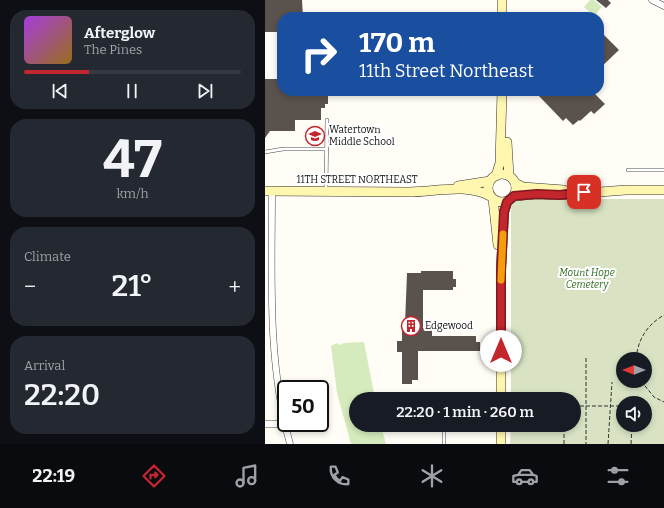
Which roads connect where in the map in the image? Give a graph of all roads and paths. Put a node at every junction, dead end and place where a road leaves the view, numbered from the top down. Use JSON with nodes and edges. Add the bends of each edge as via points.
{"nodes":[{"id":1,"x":502,"y":0,"type":"edge"},
{"id":2,"x":652,"y":0,"type":"edge"},
{"id":3,"x":664,"y":6,"type":"edge"},
{"id":4,"x":502,"y":12,"type":"edge"},
{"id":5,"x":502,"y":96,"type":"edge"},
{"id":6,"x":502,"y":96,"type":"edge"},
{"id":7,"x":327,"y":120,"type":"dead end"},
{"id":8,"x":327,"y":149,"type":"junction"},
{"id":9,"x":265,"y":152,"type":"edge"},
{"id":10,"x":628,"y":170,"type":"dead end"},
{"id":11,"x":664,"y":170,"type":"edge"},
{"id":12,"x":493,"y":178,"type":"junction"},
{"id":13,"x":512,"y":179,"type":"junction"},
{"id":14,"x":450,"y":189,"type":"junction"},
{"id":15,"x":664,"y":190,"type":"edge"},
{"id":16,"x":269,"y":191,"type":"edge"},
{"id":17,"x":327,"y":191,"type":"junction"},
{"id":18,"x":584,"y":192,"type":"junction"},
{"id":19,"x":492,"y":197,"type":"junction"},
{"id":20,"x":511,"y":199,"type":"junction"},
{"id":21,"x":501,"y":270,"type":"junction"},
{"id":22,"x":664,"y":315,"type":"edge"},
{"id":23,"x":637,"y":352,"type":"edge"},
{"id":24,"x":586,"y":358,"type":"dead end"},
{"id":25,"x":612,"y":382,"type":"dead end"},
{"id":26,"x":277,"y":383,"type":"edge"},
{"id":27,"x":647,"y":388,"type":"edge"},
{"id":28,"x":501,"y":392,"type":"edge"},
{"id":29,"x":664,"y":402,"type":"edge"},
{"id":30,"x":581,"y":406,"type":"edge"},
{"id":31,"x":586,"y":406,"type":"junction"},
{"id":32,"x":610,"y":406,"type":"junction"},
{"id":33,"x":616,"y":406,"type":"edge"},
{"id":34,"x":265,"y":424,"type":"edge"},
{"id":35,"x":277,"y":424,"type":"edge"},
{"id":36,"x":287,"y":432,"type":"edge"},
{"id":37,"x":444,"y":432,"type":"edge"},
{"id":38,"x":501,"y":432,"type":"edge"},
{"id":39,"x":564,"y":432,"type":"edge"},
{"id":40,"x":632,"y":432,"type":"edge"},
{"id":41,"x":290,"y":444,"type":"edge"},
{"id":42,"x":444,"y":444,"type":"edge"},
{"id":43,"x":501,"y":444,"type":"edge"},
{"id":44,"x":563,"y":444,"type":"edge"},
{"id":45,"x":586,"y":444,"type":"edge"},
{"id":46,"x":608,"y":444,"type":"edge"},
{"id":47,"x":631,"y":444,"type":"edge"}],
"edges":[{"from":1,"to":4,"type":"main road"},
{"from":2,"to":3,"type":"street"},
{"from":5,"to":12,"type":"main road","via":[[501,163]]},
{"from":6,"to":13,"type":"main road"},
{"from":7,"to":8,"type":"lane"},
{"from":8,"to":9,"type":"lane","via":[[283,149]]},
{"from":8,"to":17,"type":"lane"},
{"from":10,"to":11,"type":"lane"},
{"from":12,"to":13,"type":"main road","via":[[505,174]]},
{"from":12,"to":14,"type":"main road","name":"11TH STREET NORTHEAST"},
{"from":12,"to":19,"type":"main road","via":[[488,188]]},
{"from":13,"to":18,"type":"main road","via":[[523,187]]},
{"from":13,"to":20,"type":"main road","via":[[516,192]]},
{"from":14,"to":17,"type":"main road","name":"11TH STREET NORTHEAST","via":[[414,192]]},
{"from":14,"to":19,"type":"main road","name":"11TH STREET NORTHEAST","via":[[481,191]]},
{"from":15,"to":18,"type":"main road"},
{"from":16,"to":17,"type":"main road","name":"11TH STREET NORTHEAST"},
{"from":16,"to":26,"type":"street","via":[[272,334]]},
{"from":18,"to":20,"type":"main road","via":[[537,194]]},
{"from":19,"to":20,"type":"main road","via":[[497,202]]},
{"from":19,"to":21,"type":"main road"},
{"from":20,"to":21,"type":"main road","via":[[504,212]]},
{"from":21,"to":28,"type":"main road"},
{"from":22,"to":23,"type":"path","via":[[655,320],[646,331]]},
{"from":24,"to":31,"type":"path"},
{"from":25,"to":32,"type":"path"},
{"from":27,"to":29,"type":"path","via":[[654,397]]},
{"from":30,"to":31,"type":"path"},
{"from":31,"to":32,"type":"path"},
{"from":31,"to":45,"type":"path"},
{"from":32,"to":33,"type":"path"},
{"from":32,"to":46,"type":"path"},
{"from":34,"to":35,"type":"street"},
{"from":36,"to":41,"type":"street"},
{"from":37,"to":42,"type":"lane"},
{"from":38,"to":43,"type":"main road"},
{"from":39,"to":44,"type":"path"},
{"from":40,"to":47,"type":"path"}]}
